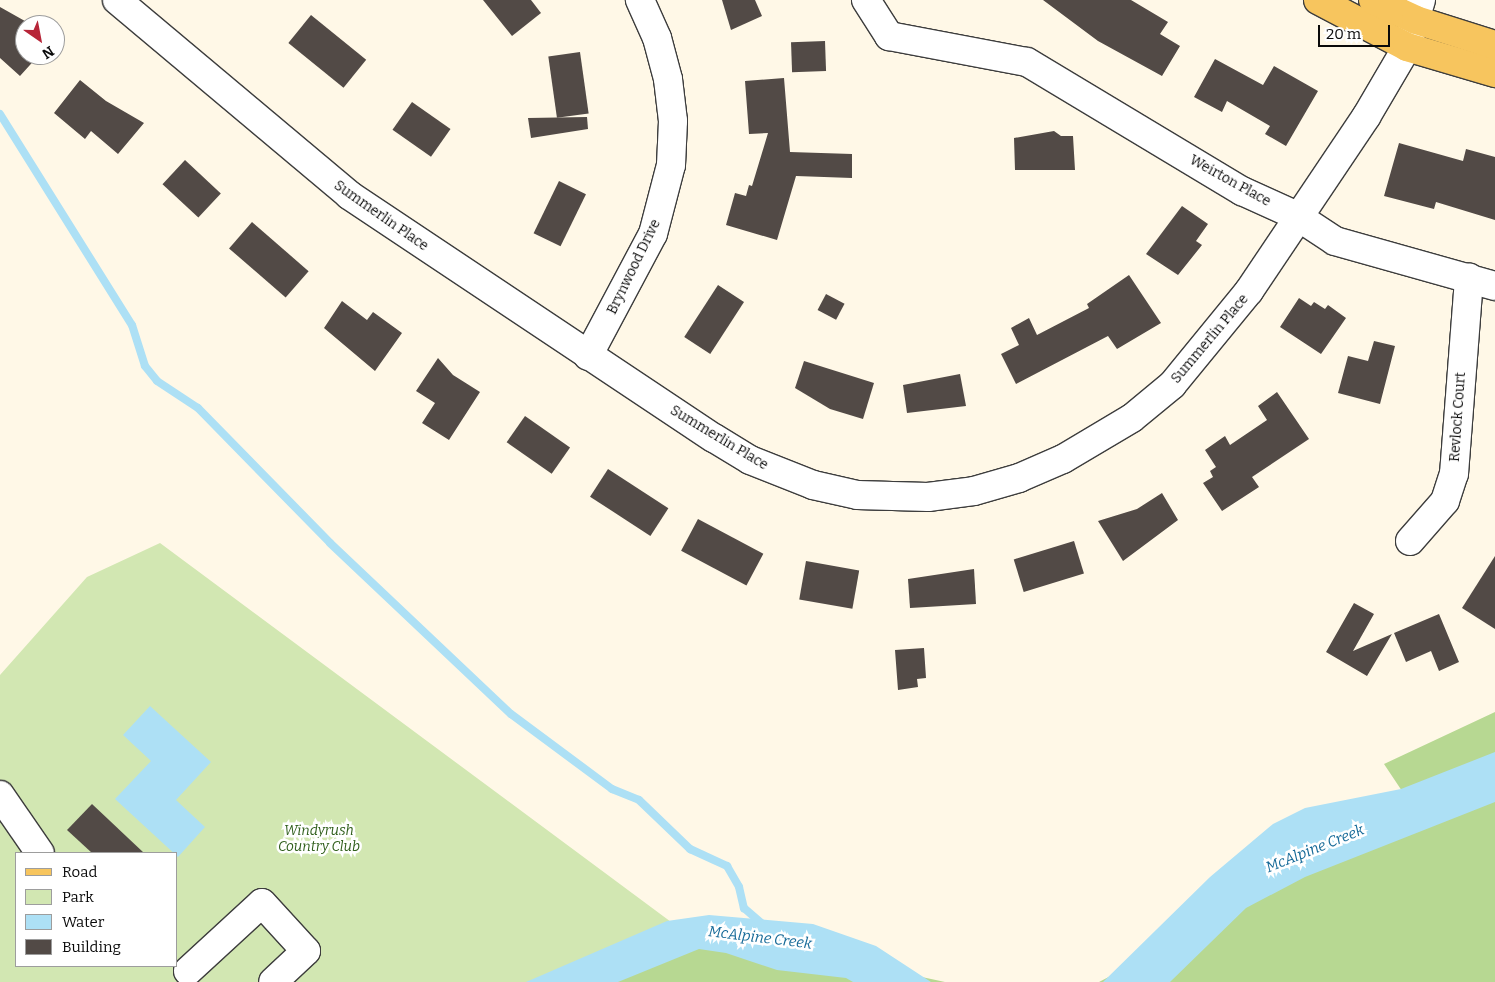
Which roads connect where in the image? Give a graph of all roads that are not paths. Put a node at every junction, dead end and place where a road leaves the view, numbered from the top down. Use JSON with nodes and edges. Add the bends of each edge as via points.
{"nodes":[{"id":1,"x":117,"y":0,"type":"edge"},
{"id":2,"x":640,"y":0,"type":"edge"},
{"id":3,"x":866,"y":0,"type":"edge"},
{"id":4,"x":1318,"y":0,"type":"edge"},
{"id":5,"x":1373,"y":0,"type":"edge"},
{"id":6,"x":1418,"y":10,"type":"edge"},
{"id":7,"x":1495,"y":45,"type":"edge"},
{"id":8,"x":1406,"y":47,"type":"junction"},
{"id":9,"x":1495,"y":73,"type":"edge"},
{"id":10,"x":1297,"y":216,"type":"junction"},
{"id":11,"x":1468,"y":278,"type":"junction"},
{"id":12,"x":1495,"y":286,"type":"edge"},
{"id":13,"x":588,"y":356,"type":"junction"},
{"id":14,"x":1410,"y":541,"type":"dead end"},
{"id":15,"x":0,"y":795,"type":"edge"},
{"id":16,"x":39,"y":852,"type":"edge"},
{"id":17,"x":187,"y":970,"type":"edge"},
{"id":18,"x":274,"y":982,"type":"edge"}],
"edges":[{"from":1,"to":13,"type":"street","name":"Summerlin Place","via":[[349,195]]},
{"from":2,"to":13,"type":"street","name":"Brynwood Drive","via":[[657,38],[668,79],[673,121],[671,164],[653,234]]},
{"from":3,"to":10,"type":"street","name":"Weirton Place","via":[[889,36],[1027,62],[1242,190]]},
{"from":4,"to":8,"type":"main road"},
{"from":5,"to":6,"type":"main road"},
{"from":6,"to":7,"type":"main road"},
{"from":6,"to":8,"type":"street","name":"Summerlin Place"},
{"from":8,"to":9,"type":"main road"},
{"from":8,"to":10,"type":"street","name":"Summerlin Place","via":[[1366,117]]},
{"from":10,"to":11,"type":"street","name":"Weirton Place","via":[[1335,241]]},
{"from":10,"to":13,"type":"street","name":"Summerlin Place","via":[[1250,291],[1172,385],[1132,418],[1063,459],[1020,478],[974,491],[928,497],[858,495],[780,474],[714,438]]},
{"from":11,"to":12,"type":"street","name":"Weirton Place"},
{"from":11,"to":14,"type":"street","name":"Revlock Court","via":[[1454,474],[1444,501]]},
{"from":15,"to":16,"type":"street"},
{"from":17,"to":18,"type":"street","via":[[262,903],[306,951]]}]}
